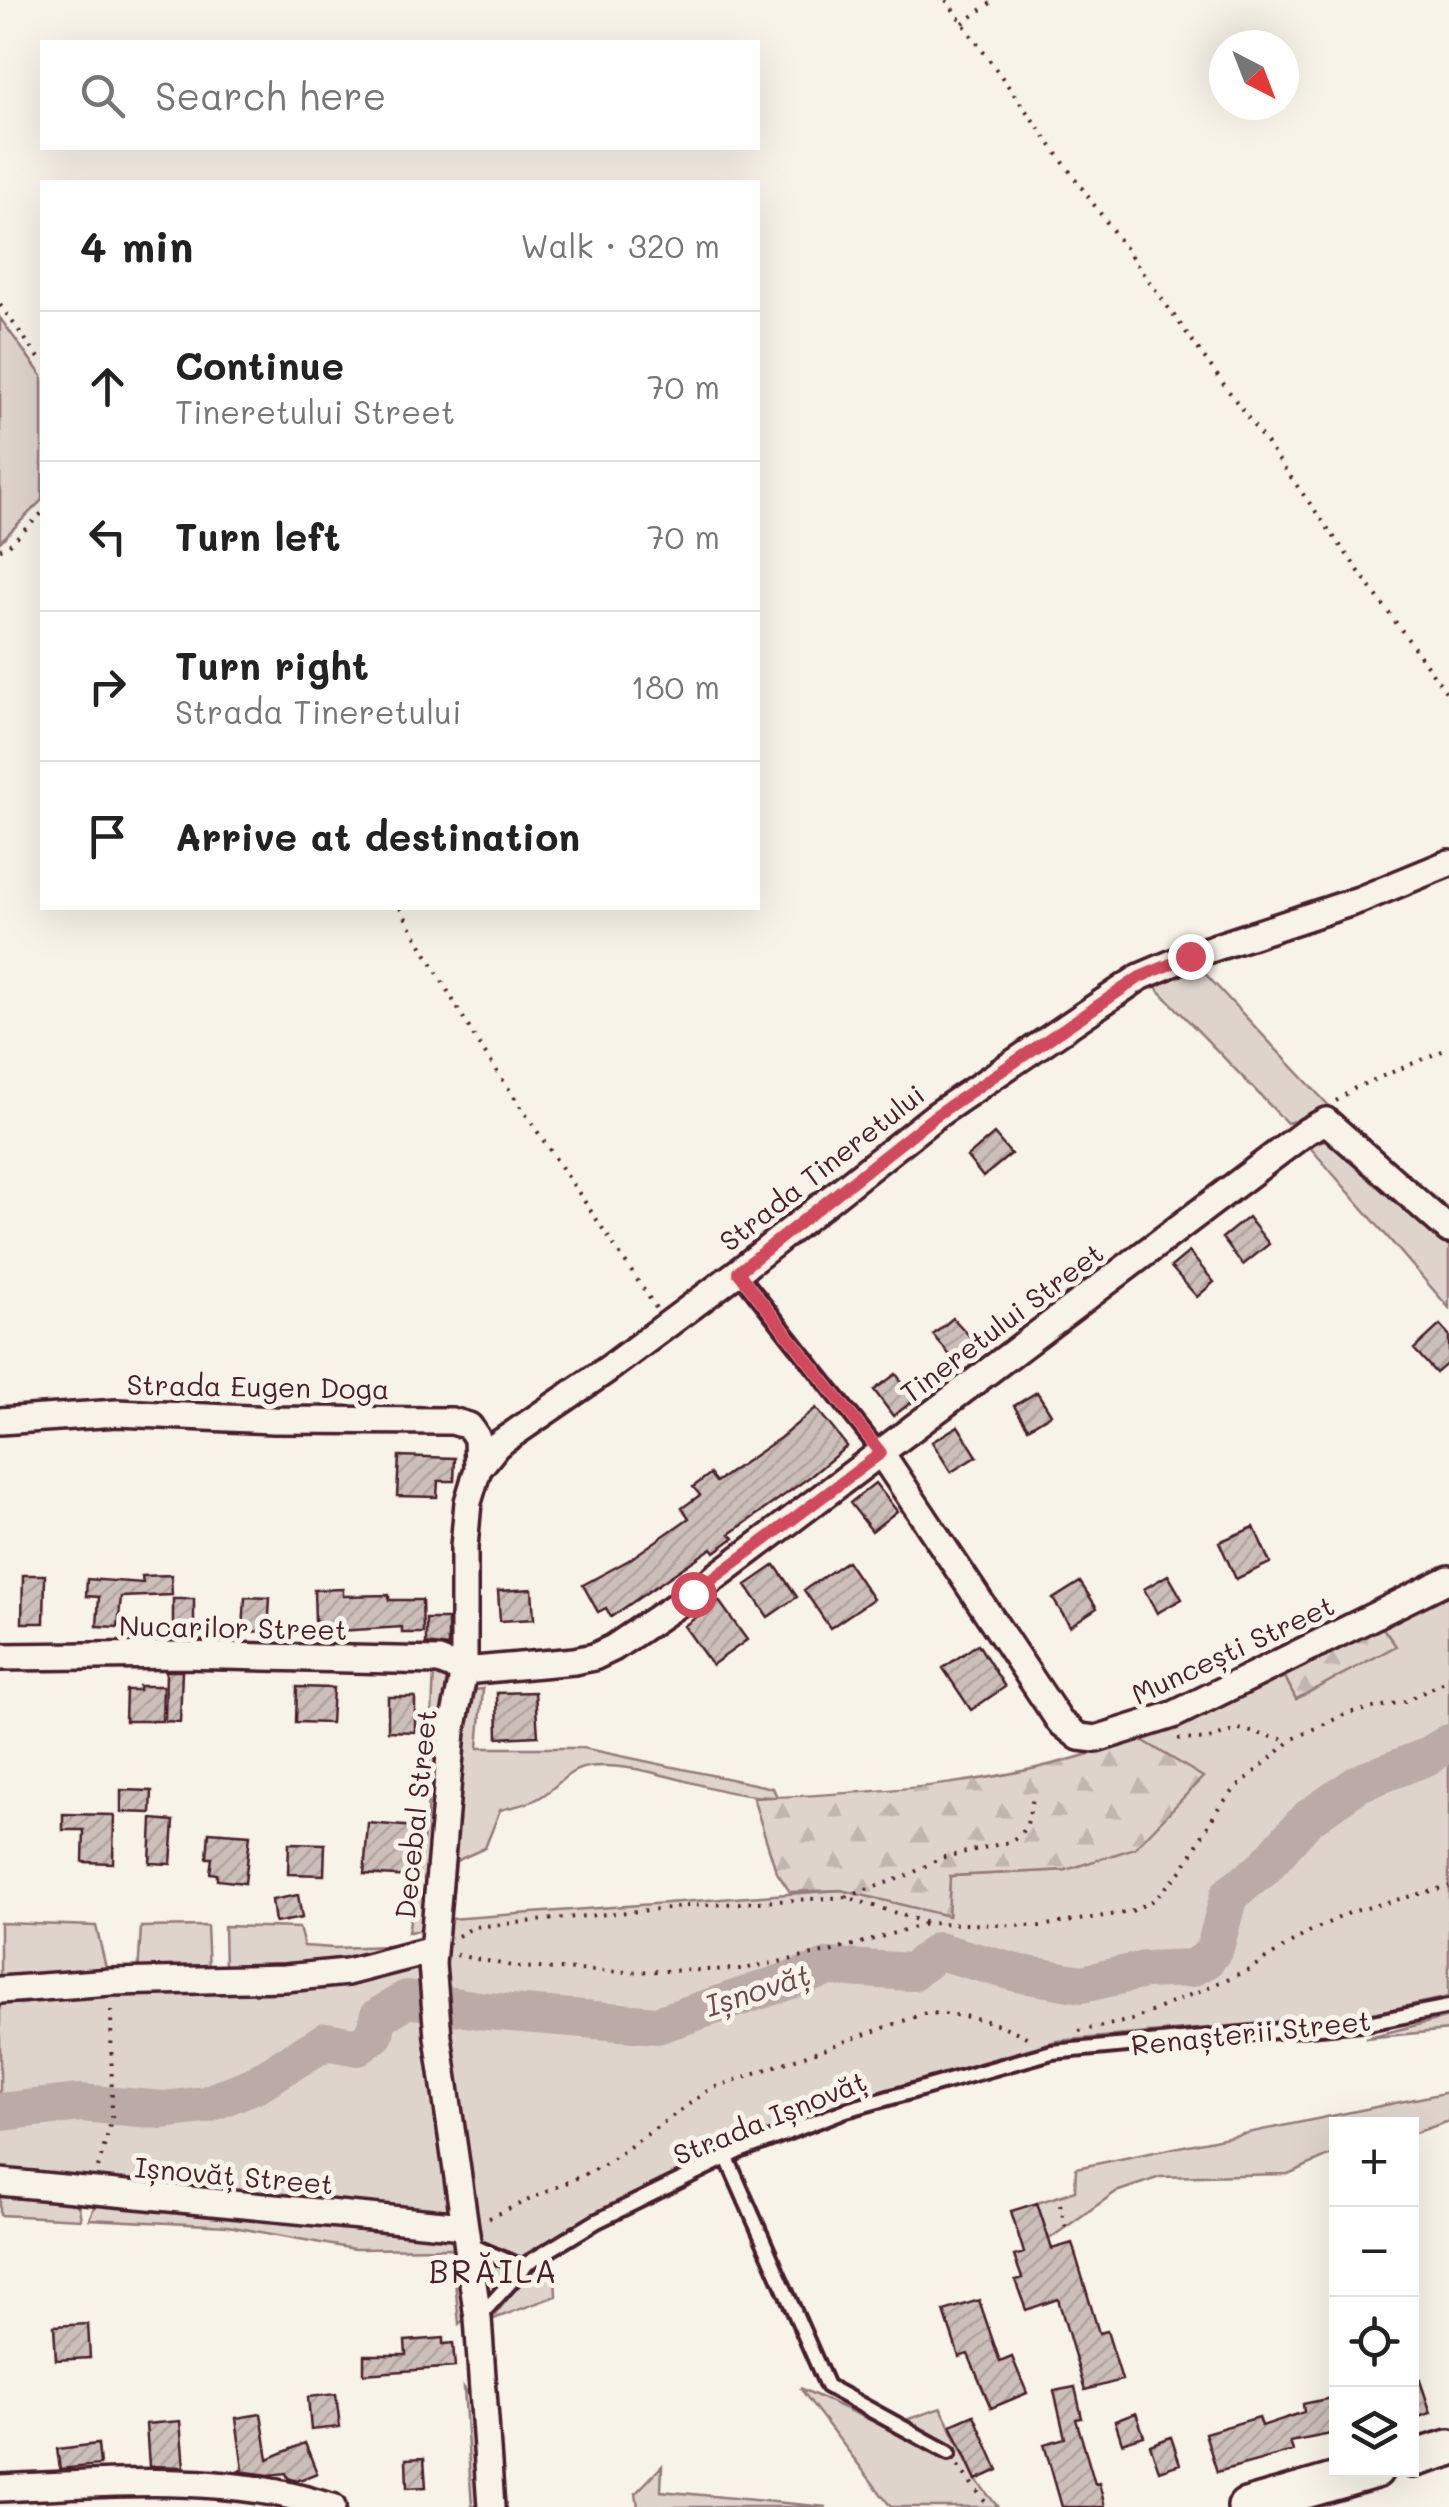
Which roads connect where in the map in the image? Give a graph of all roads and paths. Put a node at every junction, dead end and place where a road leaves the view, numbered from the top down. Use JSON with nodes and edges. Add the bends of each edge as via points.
{"nodes":[{"id":1,"x":946,"y":0,"type":"edge"},
{"id":2,"x":996,"y":0,"type":"edge"},
{"id":3,"x":963,"y":24,"type":"junction"},
{"id":4,"x":0,"y":305,"type":"edge"},
{"id":5,"x":40,"y":359,"type":"edge"},
{"id":6,"x":40,"y":514,"type":"edge"},
{"id":7,"x":0,"y":549,"type":"edge"},
{"id":8,"x":1449,"y":696,"type":"edge"},
{"id":9,"x":1449,"y":863,"type":"edge"},
{"id":10,"x":401,"y":910,"type":"edge"},
{"id":11,"x":1449,"y":1048,"type":"edge"},
{"id":12,"x":1355,"y":1088,"type":"dead end"},
{"id":13,"x":1449,"y":1230,"type":"edge"},
{"id":14,"x":738,"y":1272,"type":"junction"},
{"id":15,"x":666,"y":1325,"type":"junction"},
{"id":16,"x":0,"y":1421,"type":"edge"},
{"id":17,"x":881,"y":1453,"type":"junction"},
{"id":18,"x":478,"y":1469,"type":"junction"},
{"id":19,"x":1449,"y":1579,"type":"edge"},
{"id":20,"x":0,"y":1657,"type":"edge"},
{"id":21,"x":464,"y":1670,"type":"junction"},
{"id":22,"x":1449,"y":1680,"type":"edge"},
{"id":23,"x":1178,"y":1739,"type":"dead end"},
{"id":24,"x":1290,"y":1742,"type":"junction"},
{"id":25,"x":1033,"y":1798,"type":"dead end"},
{"id":26,"x":1449,"y":1886,"type":"edge"},
{"id":27,"x":846,"y":1897,"type":"junction"},
{"id":28,"x":926,"y":1923,"type":"junction"},
{"id":29,"x":432,"y":1957,"type":"junction"},
{"id":30,"x":111,"y":1982,"type":"junction"},
{"id":31,"x":0,"y":1990,"type":"edge"},
{"id":32,"x":1449,"y":2007,"type":"edge"},
{"id":33,"x":1052,"y":2052,"type":"junction"},
{"id":34,"x":727,"y":2158,"type":"junction"},
{"id":35,"x":0,"y":2182,"type":"edge"},
{"id":36,"x":92,"y":2192,"type":"junction"},
{"id":37,"x":1060,"y":2204,"type":"dead end"},
{"id":38,"x":1066,"y":2229,"type":"dead end"},
{"id":39,"x":465,"y":2235,"type":"junction"},
{"id":40,"x":524,"y":2268,"type":"junction"},
{"id":41,"x":478,"y":2318,"type":"junction"},
{"id":42,"x":1449,"y":2448,"type":"edge"},
{"id":43,"x":949,"y":2453,"type":"joint"},
{"id":44,"x":1419,"y":2457,"type":"edge"},
{"id":45,"x":1351,"y":2477,"type":"edge"},
{"id":46,"x":0,"y":2488,"type":"edge"},
{"id":47,"x":102,"y":2495,"type":"edge"},
{"id":48,"x":332,"y":2507,"type":"edge"},
{"id":49,"x":491,"y":2507,"type":"edge"},
{"id":50,"x":989,"y":2507,"type":"edge"},
{"id":51,"x":1246,"y":2507,"type":"edge"}],
"edges":[{"from":1,"to":3,"type":"path"},
{"from":2,"to":3,"type":"path"},
{"from":3,"to":8,"type":"path"},
{"from":4,"to":5,"type":"path"},
{"from":6,"to":7,"type":"path"},
{"from":9,"to":14,"type":"street","name":"Strada Tineretului","via":[[1140,977],[935,1116]]},
{"from":10,"to":15,"type":"path","via":[[476,1040]]},
{"from":11,"to":12,"type":"path"},
{"from":13,"to":17,"type":"street","name":"Tineretului Street","via":[[1326,1121]]},
{"from":14,"to":15,"type":"street","name":"Strada Tineretului"},
{"from":14,"to":17,"type":"lane"},
{"from":15,"to":18,"type":"street","name":"Strada Tineretului","via":[[497,1445]]},
{"from":16,"to":18,"type":"street","name":"Strada Eugen Doga","via":[[117,1413],[452,1420],[478,1438]]},
{"from":17,"to":19,"type":"street","name":"Muncești Street","via":[[1060,1722],[1080,1737],[1115,1735],[1173,1715]]},
{"from":17,"to":21,"type":"street","name":"Tineretului Street","via":[[604,1652],[574,1661]]},
{"from":18,"to":21,"type":"street","name":"Decebal Street","via":[[464,1547]]},
{"from":20,"to":21,"type":"street","name":"Nucarilor Street","via":[[439,1661]]},
{"from":21,"to":29,"type":"street","name":"Decebal Street","via":[[452,1731]]},
{"from":22,"to":24,"type":"path","via":[[1403,1702],[1348,1713]]},
{"from":23,"to":24,"type":"path","via":[[1206,1740],[1240,1729]]},
{"from":24,"to":28,"type":"path","via":[[1219,1807],[1183,1869],[1155,1899],[1130,1912],[1040,1926]]},
{"from":25,"to":27,"type":"path","via":[[1028,1824],[1009,1842],[940,1858]]},
{"from":26,"to":33,"type":"path","via":[[1351,1912],[1248,1970],[1132,2020],[1080,2030]]},
{"from":27,"to":28,"type":"path"},
{"from":27,"to":29,"type":"path","via":[[474,1927]]},
{"from":28,"to":29,"type":"path","via":[[833,1952],[743,1969],[517,1968]]},
{"from":29,"to":30,"type":"street","via":[[284,1978]]},
{"from":29,"to":39,"type":"street","name":"Decebal Street"},
{"from":30,"to":31,"type":"street"},
{"from":30,"to":36,"type":"path","via":[[112,2120]]},
{"from":32,"to":33,"type":"lane","name":"Renașterii Street","via":[[1372,2022]]},
{"from":33,"to":34,"type":"lane","name":"Strada Ișnovăț","via":[[846,2110]]},
{"from":33,"to":39,"type":"path","via":[[1004,2025],[926,2013],[710,2089],[602,2166]]},
{"from":34,"to":40,"type":"lane","name":"Strada Ișnovăț","via":[[597,2221]]},
{"from":34,"to":43,"type":"lane","via":[[827,2386]]},
{"from":35,"to":36,"type":"street","name":"Ișnovăț Street"},
{"from":36,"to":39,"type":"street","name":"Ișnovăț Street"},
{"from":37,"to":38,"type":"path"},
{"from":39,"to":40,"type":"lane"},
{"from":39,"to":41,"type":"street"},
{"from":40,"to":41,"type":"lane","name":"Strada Ișnovăț"},
{"from":41,"to":49,"type":"street"},
{"from":42,"to":44,"type":"main road"},
{"from":43,"to":50,"type":"path"},
{"from":45,"to":51,"type":"main road"},
{"from":46,"to":47,"type":"street"},
{"from":47,"to":48,"type":"street","via":[[208,2485]]}]}
